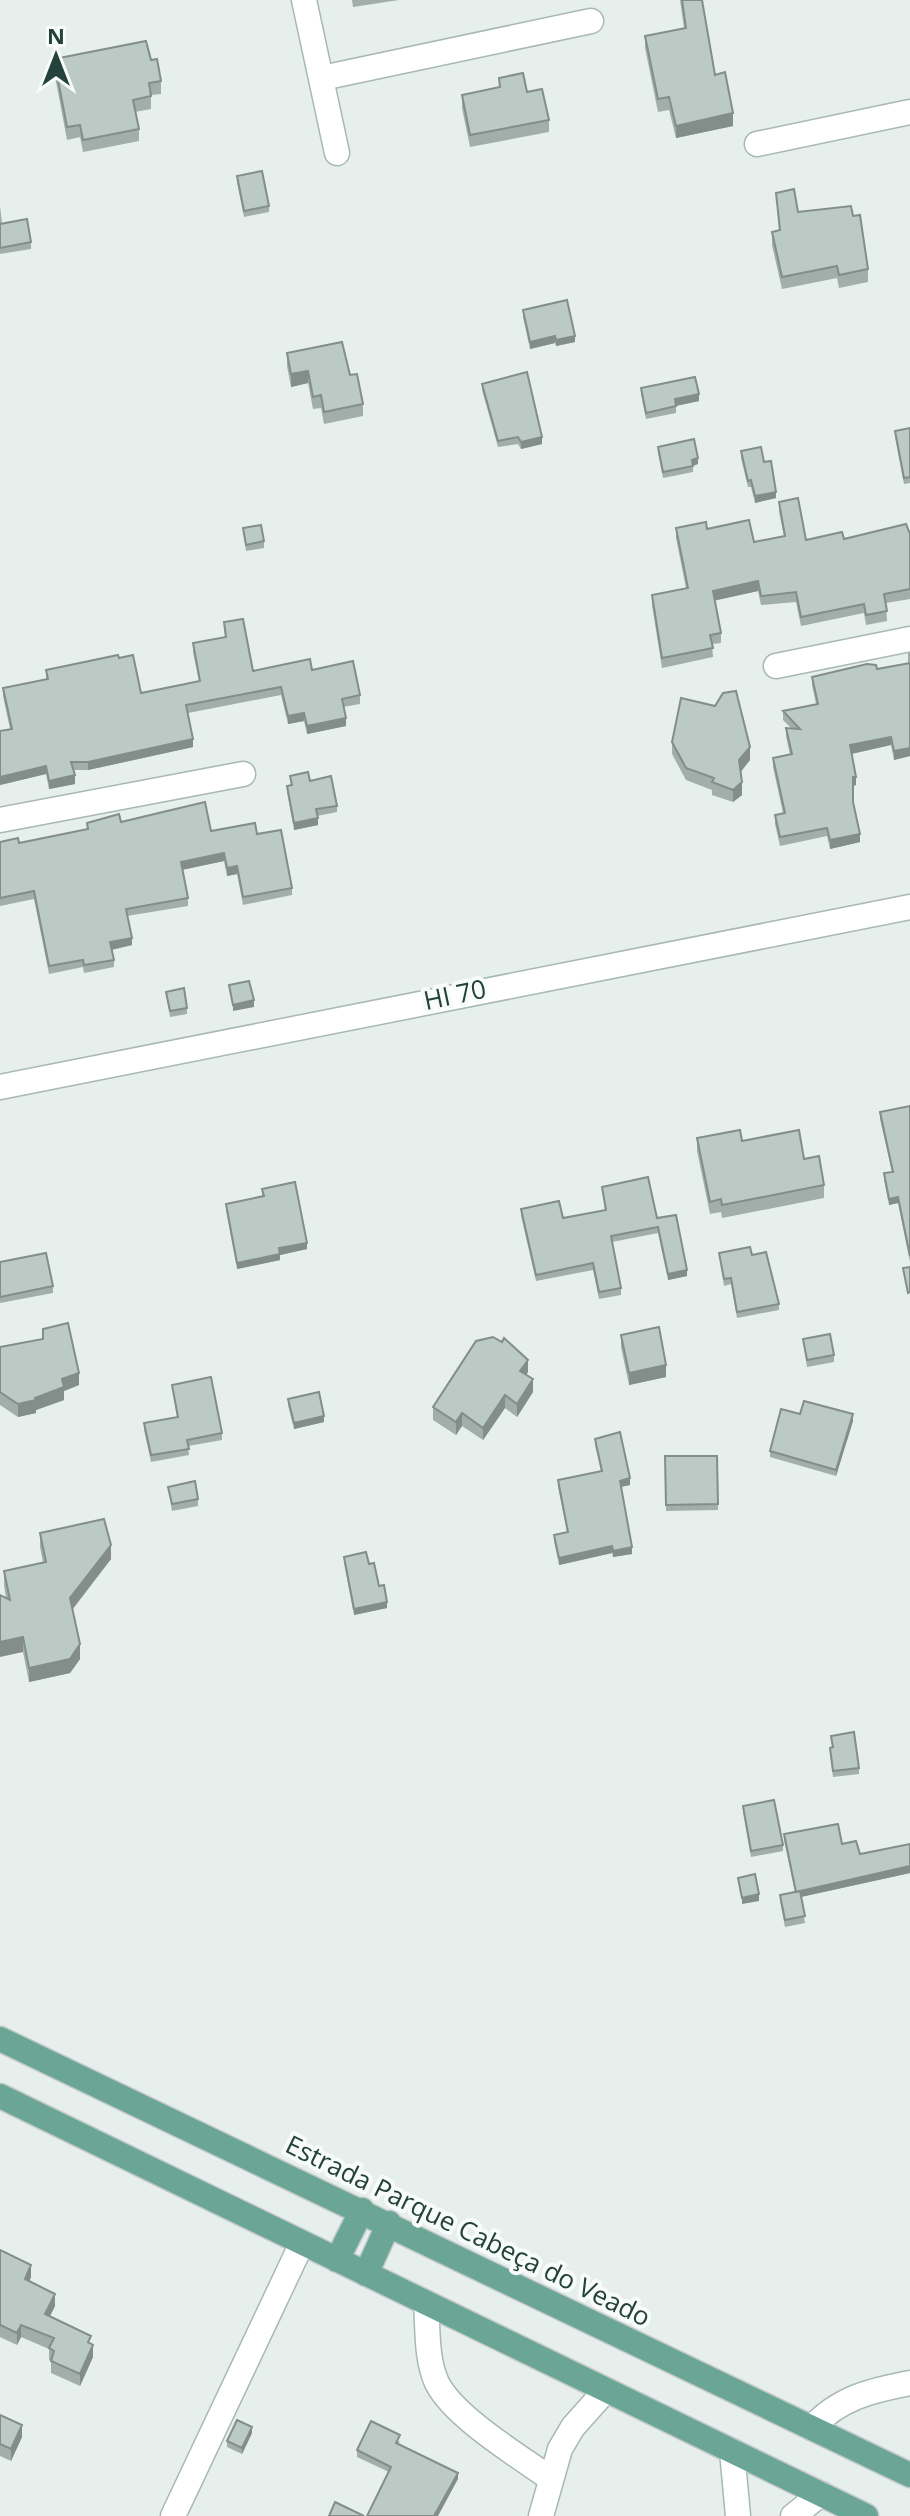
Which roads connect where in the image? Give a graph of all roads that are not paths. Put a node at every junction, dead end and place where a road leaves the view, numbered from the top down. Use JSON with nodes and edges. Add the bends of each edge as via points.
{"nodes":[{"id":1,"x":304,"y":0,"type":"edge"},
{"id":2,"x":591,"y":21,"type":"dead end"},
{"id":3,"x":322,"y":78,"type":"junction"},
{"id":4,"x":910,"y":112,"type":"edge"},
{"id":5,"x":757,"y":144,"type":"dead end"},
{"id":6,"x":337,"y":153,"type":"dead end"},
{"id":7,"x":910,"y":639,"type":"edge"},
{"id":8,"x":776,"y":666,"type":"dead end"},
{"id":9,"x":243,"y":774,"type":"dead end"},
{"id":10,"x":0,"y":820,"type":"edge"},
{"id":11,"x":910,"y":907,"type":"edge"},
{"id":12,"x":0,"y":1087,"type":"edge"},
{"id":13,"x":0,"y":2039,"type":"edge"},
{"id":14,"x":0,"y":2096,"type":"edge"},
{"id":15,"x":362,"y":2210,"type":"junction"},
{"id":16,"x":389,"y":2223,"type":"junction"},
{"id":17,"x":302,"y":2243,"type":"junction"},
{"id":18,"x":337,"y":2260,"type":"junction"},
{"id":19,"x":366,"y":2274,"type":"junction"},
{"id":20,"x":426,"y":2304,"type":"junction"},
{"id":21,"x":910,"y":2383,"type":"edge"},
{"id":22,"x":606,"y":2390,"type":"junction"},
{"id":23,"x":812,"y":2428,"type":"junction"},
{"id":24,"x":732,"y":2451,"type":"junction"},
{"id":25,"x":910,"y":2475,"type":"edge"},
{"id":26,"x":551,"y":2479,"type":"junction"},
{"id":27,"x":821,"y":2494,"type":"junction"},
{"id":28,"x":173,"y":2516,"type":"edge"},
{"id":29,"x":541,"y":2516,"type":"edge"},
{"id":30,"x":738,"y":2516,"type":"edge"},
{"id":31,"x":793,"y":2516,"type":"edge"},
{"id":32,"x":866,"y":2516,"type":"edge"}],
"edges":[{"from":1,"to":3,"type":"street"},
{"from":2,"to":3,"type":"street"},
{"from":3,"to":6,"type":"street"},
{"from":4,"to":5,"type":"street"},
{"from":7,"to":8,"type":"street"},
{"from":9,"to":10,"type":"street"},
{"from":11,"to":12,"type":"street","name":"HI 70"},
{"from":13,"to":15,"type":"main road","name":"Estrada Parque Cabeça do Veado"},
{"from":14,"to":17,"type":"main road"},
{"from":15,"to":16,"type":"main road","name":"Estrada Parque Cabeça do Veado"},
{"from":15,"to":18,"type":"main road"},
{"from":16,"to":19,"type":"main road"},
{"from":16,"to":23,"type":"main road","name":"Estrada Parque Cabeça do Veado"},
{"from":17,"to":18,"type":"main road"},
{"from":17,"to":28,"type":"street"},
{"from":18,"to":19,"type":"main road"},
{"from":19,"to":20,"type":"main road"},
{"from":20,"to":22,"type":"main road"},
{"from":20,"to":26,"type":"street","via":[[428,2348],[438,2387]]},
{"from":21,"to":23,"type":"street","via":[[854,2397]]},
{"from":22,"to":24,"type":"main road"},
{"from":22,"to":26,"type":"street","via":[[567,2436]]},
{"from":23,"to":25,"type":"main road","name":"Estrada Parque Cabeça do Veado"},
{"from":24,"to":27,"type":"main road"},
{"from":24,"to":30,"type":"street"},
{"from":26,"to":29,"type":"street"},
{"from":27,"to":31,"type":"street"},
{"from":27,"to":32,"type":"main road"}]}
